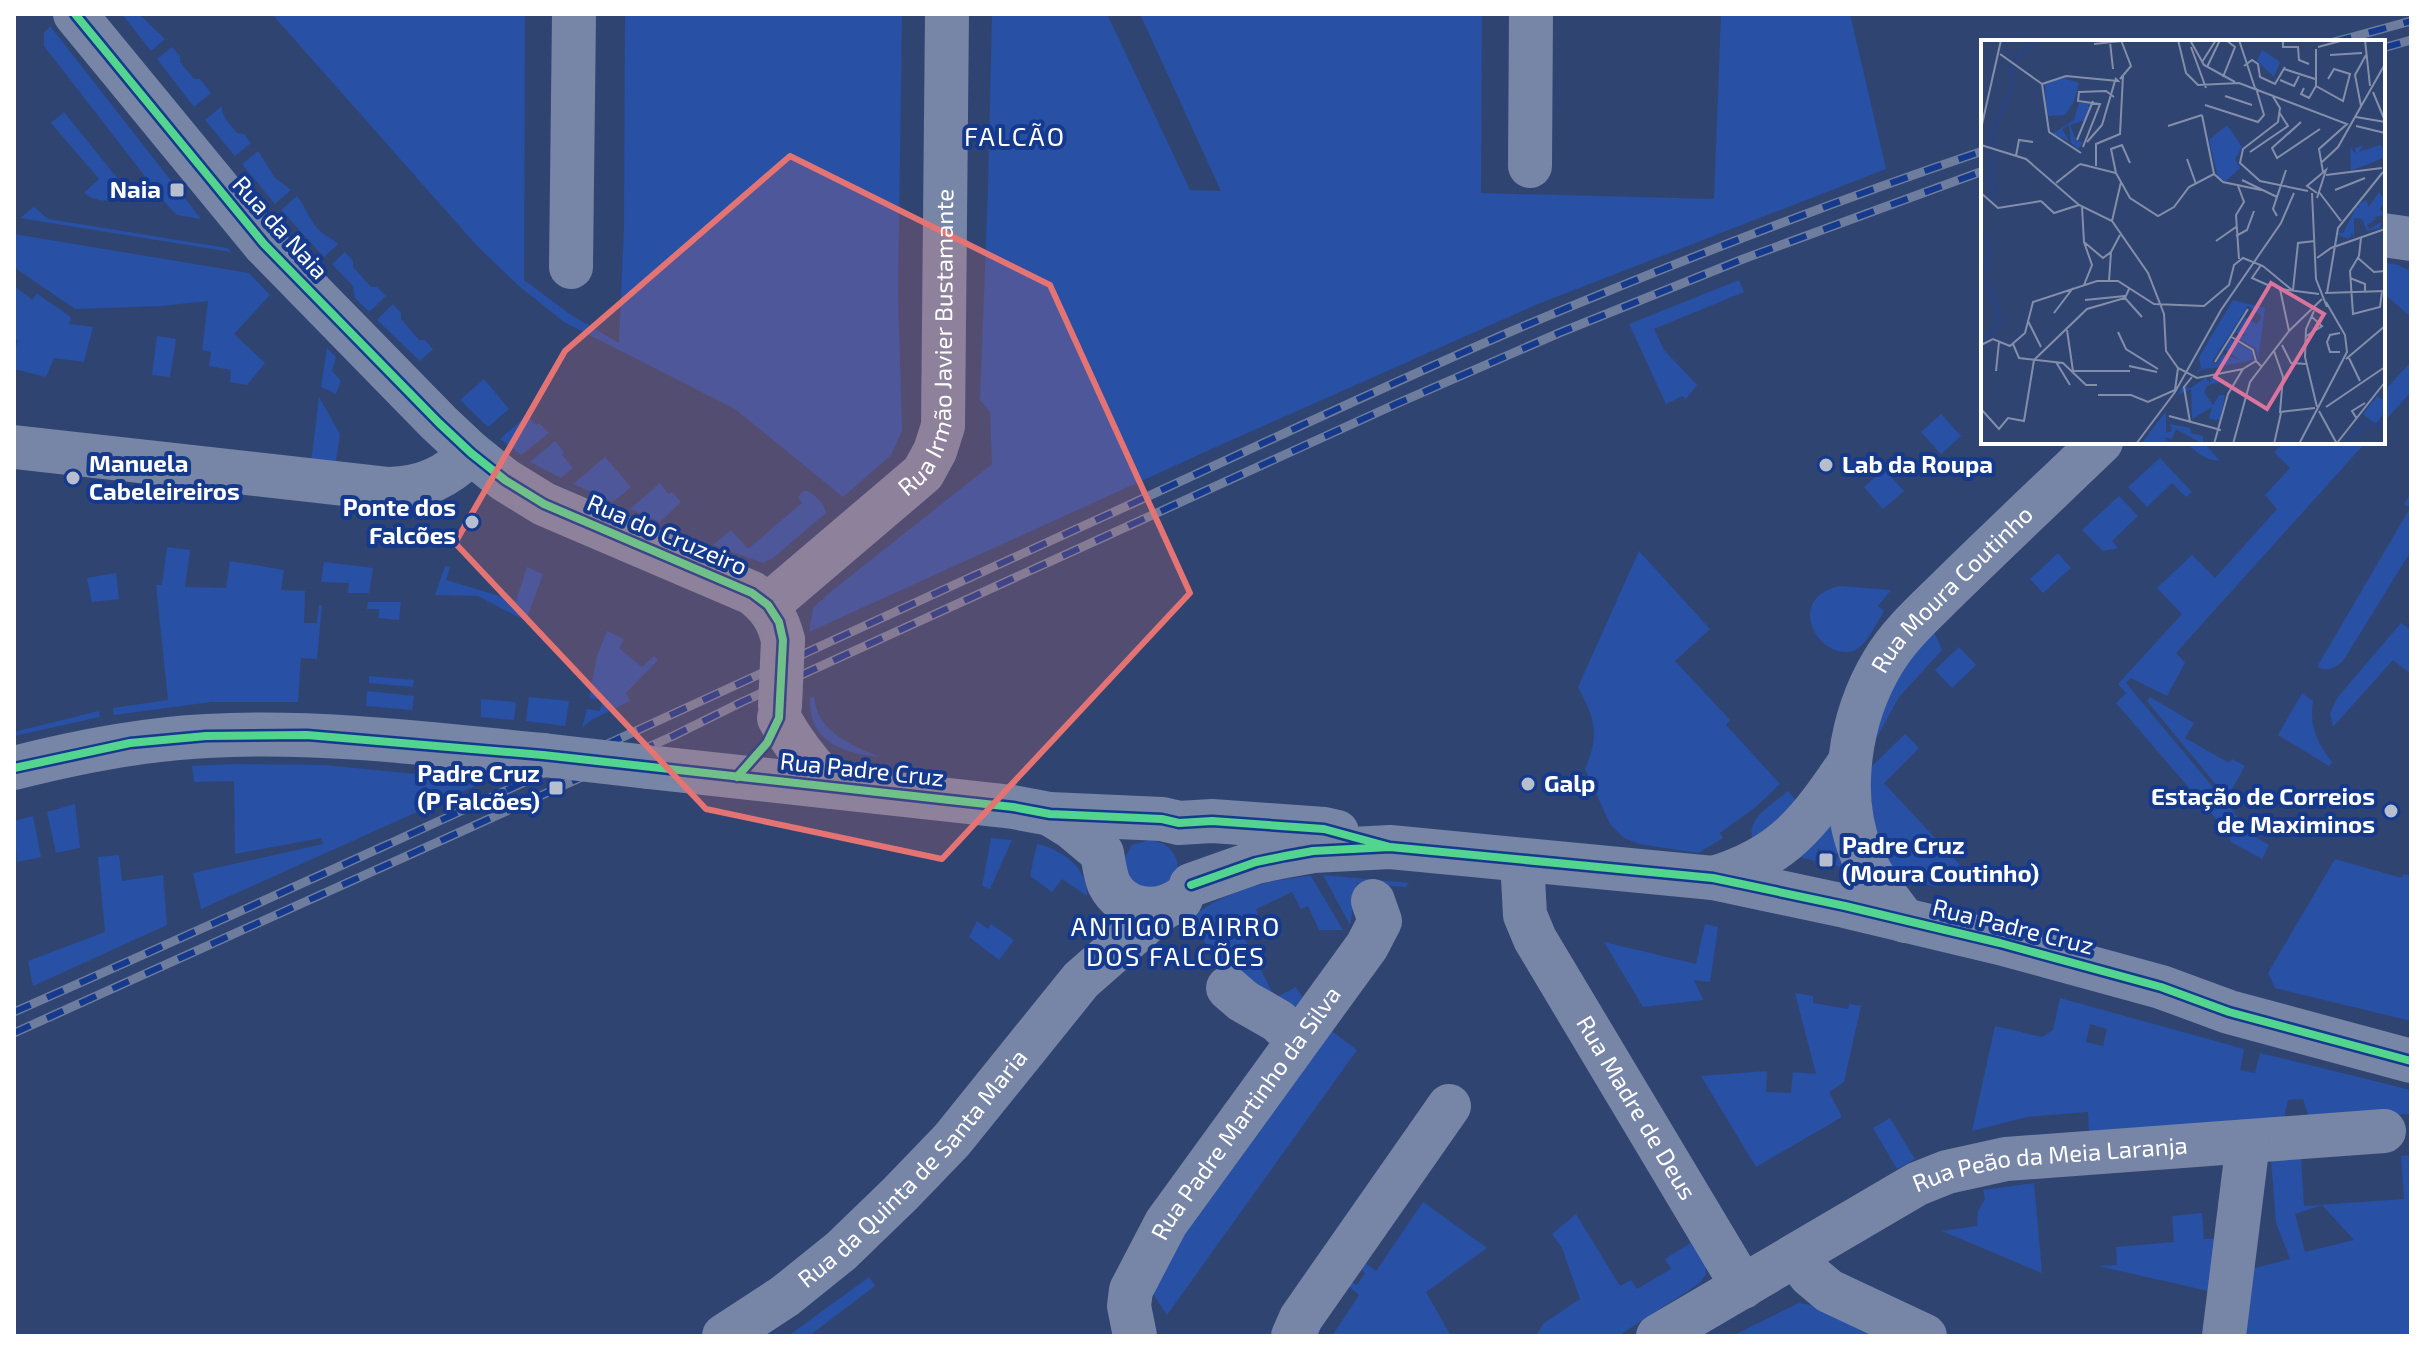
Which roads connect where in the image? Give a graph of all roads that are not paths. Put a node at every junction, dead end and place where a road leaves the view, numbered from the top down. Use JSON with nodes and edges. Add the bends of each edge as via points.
{"nodes":[{"id":1,"x":75,"y":14,"type":"edge"},
{"id":2,"x":574,"y":14,"type":"edge"},
{"id":3,"x":947,"y":14,"type":"edge"},
{"id":4,"x":1531,"y":14,"type":"edge"},
{"id":5,"x":1530,"y":166,"type":"dead end"},
{"id":6,"x":2385,"y":235,"type":"edge"},
{"id":7,"x":2411,"y":239,"type":"edge"},
{"id":8,"x":571,"y":267,"type":"dead end"},
{"id":9,"x":2099,"y":444,"type":"edge"},
{"id":10,"x":14,"y":447,"type":"edge"},
{"id":11,"x":471,"y":453,"type":"junction"},
{"id":12,"x":776,"y":623,"type":"junction"},
{"id":13,"x":780,"y":712,"type":"junction"},
{"id":14,"x":1849,"y":763,"type":"junction"},
{"id":15,"x":14,"y":768,"type":"edge"},
{"id":16,"x":737,"y":777,"type":"junction"},
{"id":17,"x":832,"y":787,"type":"junction"},
{"id":18,"x":1050,"y":814,"type":"junction"},
{"id":19,"x":1159,"y":820,"type":"junction"},
{"id":20,"x":1390,"y":847,"type":"junction"},
{"id":21,"x":1522,"y":860,"type":"junction"},
{"id":22,"x":1598,"y":869,"type":"junction"},
{"id":23,"x":1106,"y":870,"type":"junction"},
{"id":24,"x":1713,"y":878,"type":"junction"},
{"id":25,"x":1177,"y":897,"type":"junction"},
{"id":26,"x":1373,"y":901,"type":"dead end"},
{"id":27,"x":1905,"y":921,"type":"junction"},
{"id":28,"x":1081,"y":980,"type":"junction"},
{"id":29,"x":1228,"y":988,"type":"dead end"},
{"id":30,"x":2229,"y":1012,"type":"junction"},
{"id":31,"x":1298,"y":1040,"type":"junction"},
{"id":32,"x":2411,"y":1061,"type":"edge"},
{"id":33,"x":1449,"y":1106,"type":"dead end"},
{"id":34,"x":2384,"y":1131,"type":"dead end"},
{"id":35,"x":2248,"y":1142,"type":"junction"},
{"id":36,"x":1796,"y":1256,"type":"junction"},
{"id":37,"x":1743,"y":1287,"type":"junction"},
{"id":38,"x":724,"y":1336,"type":"edge"},
{"id":39,"x":1135,"y":1336,"type":"edge"},
{"id":40,"x":1293,"y":1336,"type":"edge"},
{"id":41,"x":1658,"y":1336,"type":"edge"},
{"id":42,"x":1925,"y":1336,"type":"edge"},
{"id":43,"x":2224,"y":1336,"type":"edge"}],
"edges":[{"from":1,"to":11,"type":"street","name":"Rua da Naia","via":[[264,244]]},
{"from":2,"to":8,"type":"street"},
{"from":3,"to":12,"type":"street","name":"Rua Irmão Javier Bustamante","via":[[943,426],[923,473]]},
{"from":4,"to":5,"type":"street"},
{"from":6,"to":7,"type":"street"},
{"from":9,"to":14,"type":"street","name":"Rua Moura Coutinho","via":[[1925,612],[1884,659],[1872,682]]},
{"from":10,"to":11,"type":"street","via":[[389,489],[437,480]]},
{"from":11,"to":12,"type":"street","name":"Rua do Cruzeiro","via":[[544,504],[752,593]]},
{"from":12,"to":13,"type":"street","bridge":true},
{"from":13,"to":16,"type":"street","via":[[767,743]]},
{"from":13,"to":17,"type":"street","via":[[793,744]]},
{"from":14,"to":24,"type":"street","name":"Rua Moura Coutinho","via":[[1787,842],[1735,872]]},
{"from":14,"to":27,"type":"street","name":"Rua Moura Coutinho","via":[[1853,824],[1861,854]]},
{"from":15,"to":16,"type":"street","name":"Rua Padre Cruz","bridge":true,"via":[[130,743],[307,735]]},
{"from":16,"to":17,"type":"street","name":"Rua Padre Cruz"},
{"from":17,"to":18,"type":"street","name":"Rua Padre Cruz"},
{"from":18,"to":19,"type":"street","name":"Rua Padre Cruz"},
{"from":18,"to":23,"type":"street","name":"Rua Padre Cruz","via":[[1071,827]]},
{"from":19,"to":20,"type":"street","name":"Rua Padre Cruz","via":[[1324,829]]},
{"from":19,"to":23,"type":"street","via":[[1121,828]]},
{"from":19,"to":25,"type":"street","via":[[1190,837],[1195,852],[1197,869]]},
{"from":20,"to":21,"type":"street"},
{"from":20,"to":25,"type":"street","via":[[1313,851],[1256,862]]},
{"from":21,"to":22,"type":"street"},
{"from":21,"to":37,"type":"street","name":"Rua Madre de Deus","via":[[1530,929]]},
{"from":22,"to":24,"type":"street","name":"Rua Padre Cruz"},
{"from":22,"to":30,"type":"street","name":"Rua Padre Cruz","via":[[2158,1001]]},
{"from":23,"to":25,"type":"street","name":"Rua Padre Cruz","via":[[1125,902],[1142,910]]},
{"from":23,"to":28,"type":"street","name":"Rua da Quinta de Santa Maria","via":[[1111,905]]},
{"from":24,"to":27,"type":"street","name":"Rua Padre Cruz"},
{"from":25,"to":28,"type":"street","name":"Rua da Quinta de Santa Maria"},
{"from":26,"to":31,"type":"street","name":"Rua Padre Martinho da Silva","via":[[1380,921],[1367,946]]},
{"from":27,"to":30,"type":"street","name":"Rua Padre Cruz","via":[[2101,970]]},
{"from":28,"to":38,"type":"street","name":"Rua da Quinta de Santa Maria","via":[[952,1140],[900,1194],[830,1260]]},
{"from":29,"to":31,"type":"street"},
{"from":30,"to":32,"type":"street","name":"Rua Padre Cruz"},
{"from":31,"to":39,"type":"street","name":"Rua Padre Martinho da Silva","via":[[1166,1223],[1131,1290]]},
{"from":33,"to":40,"type":"street"},
{"from":34,"to":35,"type":"street","name":"Rua Peão da Meia Laranja"},
{"from":35,"to":36,"type":"street","name":"Rua Peão da Meia Laranja","via":[[1967,1166],[1917,1184]]},
{"from":35,"to":43,"type":"street"},
{"from":36,"to":37,"type":"street","name":"Rua Peão da Meia Laranja"},
{"from":36,"to":42,"type":"street","via":[[1829,1291]]},
{"from":37,"to":41,"type":"street","name":"Rua Peão da Meia Laranja"}]}
